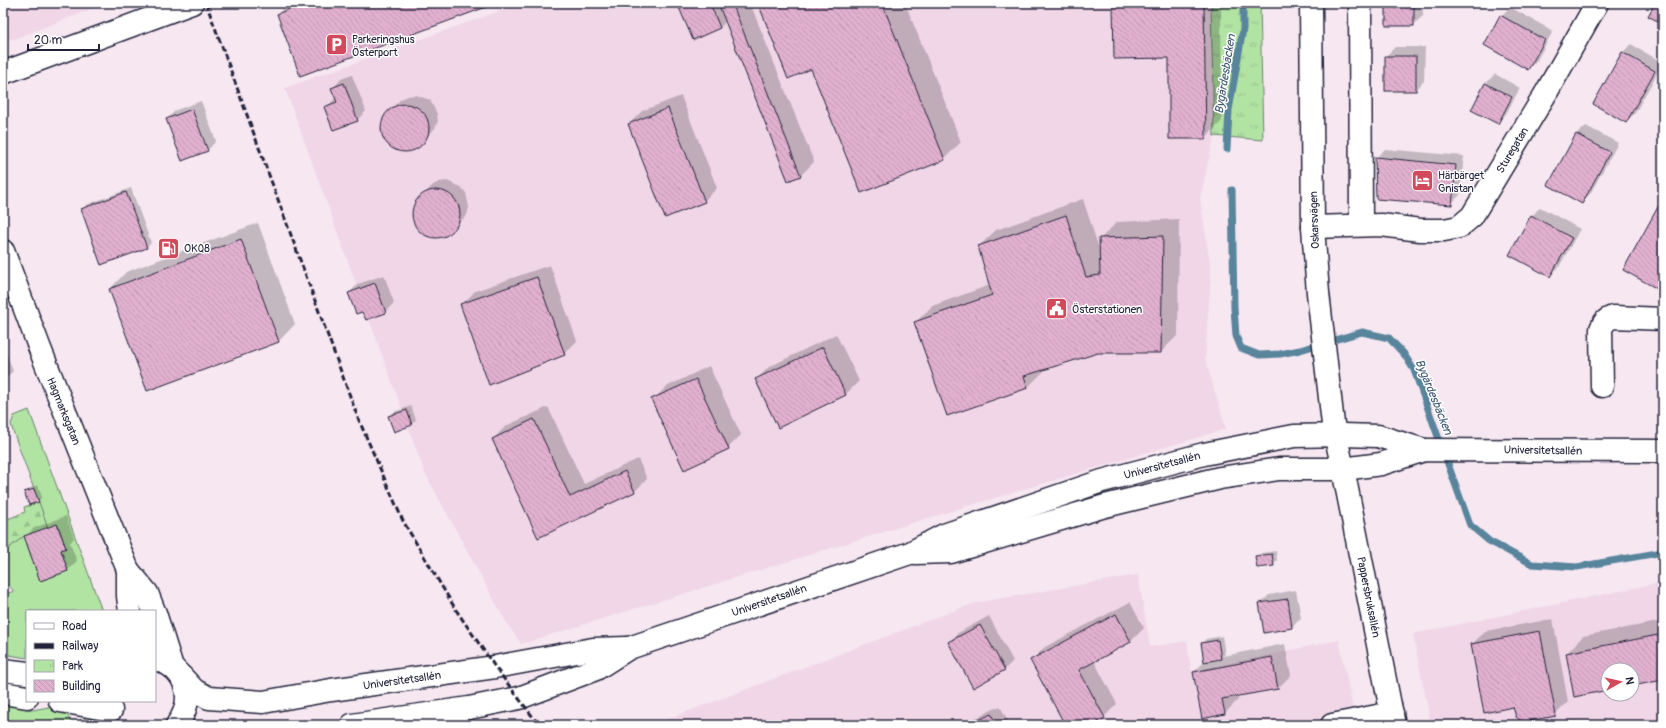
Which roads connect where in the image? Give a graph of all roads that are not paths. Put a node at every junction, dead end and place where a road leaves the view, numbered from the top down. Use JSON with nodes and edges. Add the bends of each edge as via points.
{"nodes":[{"id":1,"x":192,"y":3,"type":"edge"},
{"id":2,"x":1311,"y":3,"type":"edge"},
{"id":3,"x":1360,"y":3,"type":"edge"},
{"id":4,"x":1597,"y":3,"type":"edge"},
{"id":5,"x":3,"y":73,"type":"edge"},
{"id":6,"x":1361,"y":226,"type":"junction"},
{"id":7,"x":1313,"y":227,"type":"junction"},
{"id":8,"x":3,"y":251,"type":"edge"},
{"id":9,"x":1663,"y":319,"type":"edge"},
{"id":10,"x":1602,"y":386,"type":"dead end"},
{"id":11,"x":1336,"y":435,"type":"junction"},
{"id":12,"x":1424,"y":450,"type":"junction"},
{"id":13,"x":1663,"y":451,"type":"edge"},
{"id":14,"x":1343,"y":469,"type":"junction"},
{"id":15,"x":910,"y":553,"type":"junction"},
{"id":16,"x":128,"y":570,"type":"junction"},
{"id":17,"x":130,"y":610,"type":"edge"},
{"id":18,"x":154,"y":610,"type":"edge"},
{"id":19,"x":156,"y":616,"type":"edge"},
{"id":20,"x":629,"y":648,"type":"junction"},
{"id":21,"x":170,"y":668,"type":"edge"},
{"id":22,"x":3,"y":670,"type":"edge"},
{"id":23,"x":26,"y":673,"type":"edge"},
{"id":24,"x":3,"y":693,"type":"edge"},
{"id":25,"x":26,"y":697,"type":"edge"},
{"id":26,"x":65,"y":702,"type":"edge"},
{"id":27,"x":113,"y":712,"type":"edge"},
{"id":28,"x":1393,"y":719,"type":"edge"},
{"id":29,"x":177,"y":725,"type":"edge"},
{"id":30,"x":352,"y":725,"type":"edge"},
{"id":31,"x":1332,"y":725,"type":"edge"}],
"edges":[{"from":1,"to":5,"type":"street"},
{"from":2,"to":7,"type":"street","name":"Oskarsvägen"},
{"from":3,"to":6,"type":"street"},
{"from":4,"to":6,"type":"street","name":"Sturegatan","via":[[1472,216],[1459,227],[1444,230]]},
{"from":6,"to":7,"type":"street","name":"Sturegatan"},
{"from":7,"to":11,"type":"street","name":"Oskarsvägen","via":[[1322,327]]},
{"from":8,"to":16,"type":"street","name":"Hagmarksgatan"},
{"from":9,"to":10,"type":"street","via":[[1614,317],[1604,322],[1601,329]]},
{"from":11,"to":12,"type":"street","name":"Universitetsallén","via":[[1378,436]]},
{"from":11,"to":14,"type":"street","name":"Pappersbruksallén"},
{"from":11,"to":15,"type":"street","name":"Universitetsallén","via":[[1294,436],[1211,452],[1109,479],[944,535]]},
{"from":12,"to":13,"type":"street","name":"Universitetsallén"},
{"from":12,"to":14,"type":"street","name":"Universitetsallén","via":[[1381,464]]},
{"from":14,"to":15,"type":"street","name":"Universitetsallén","via":[[1279,469],[1220,478],[1105,506],[951,552]]},
{"from":14,"to":28,"type":"street","name":"Pappersbruksallén"},
{"from":15,"to":20,"type":"street","name":"Universitetsallén"},
{"from":16,"to":17,"type":"street","name":"Hagmarksgatan"},
{"from":16,"to":18,"type":"street","name":"Hagmarksgatan","via":[[147,593]]},
{"from":19,"to":21,"type":"street","name":"Hagmarksgatan"},
{"from":20,"to":21,"type":"street","name":"Universitetsallén","via":[[593,649],[495,667],[263,702],[209,698],[194,690]]},
{"from":20,"to":30,"type":"street","name":"Universitetsallén","via":[[596,668],[519,698]]},
{"from":21,"to":29,"type":"street","name":"Hagmarksgatan","via":[[186,687],[188,697],[183,717]]},
{"from":22,"to":23,"type":"street"},
{"from":24,"to":25,"type":"street"},
{"from":26,"to":27,"type":"street"},
{"from":28,"to":31,"type":"street"}]}
